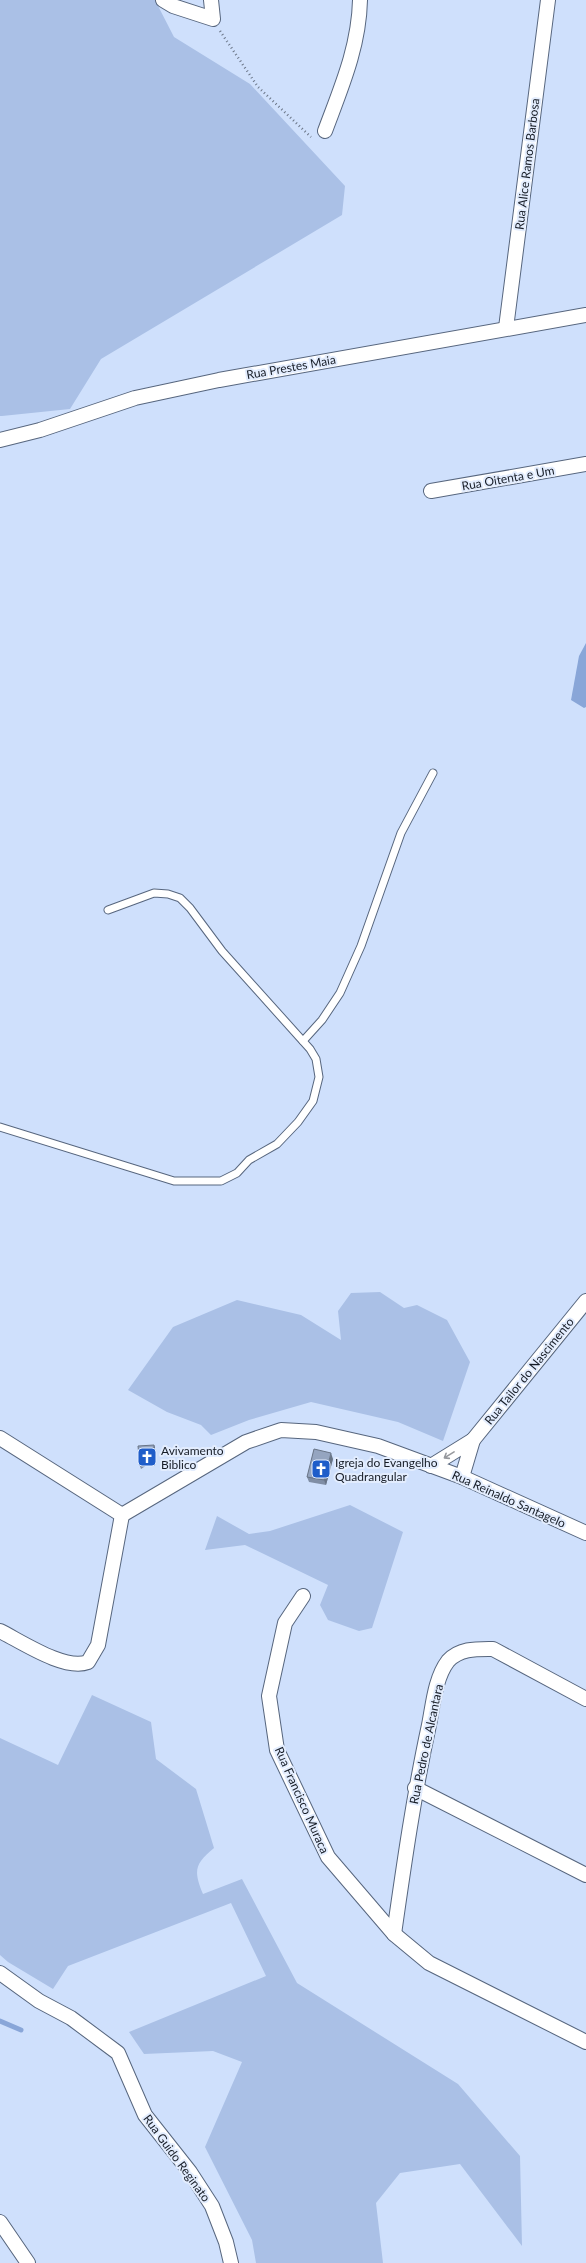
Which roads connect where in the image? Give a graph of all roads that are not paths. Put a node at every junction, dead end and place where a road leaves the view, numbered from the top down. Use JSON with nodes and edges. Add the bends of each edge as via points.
{"nodes":[{"id":1,"x":163,"y":0,"type":"edge"},
{"id":2,"x":211,"y":0,"type":"edge"},
{"id":3,"x":360,"y":0,"type":"edge"},
{"id":4,"x":548,"y":0,"type":"edge"},
{"id":5,"x":325,"y":131,"type":"road end"},
{"id":6,"x":586,"y":315,"type":"edge"},
{"id":7,"x":506,"y":328,"type":"junction"},
{"id":8,"x":0,"y":440,"type":"edge"},
{"id":9,"x":586,"y":464,"type":"edge"},
{"id":10,"x":431,"y":491,"type":"dead end"},
{"id":11,"x":433,"y":773,"type":"dead end"},
{"id":12,"x":108,"y":910,"type":"dead end"},
{"id":13,"x":303,"y":1041,"type":"junction"},
{"id":14,"x":0,"y":1127,"type":"edge"},
{"id":15,"x":586,"y":1301,"type":"edge"},
{"id":16,"x":0,"y":1438,"type":"edge"},
{"id":17,"x":473,"y":1440,"type":"junction"},
{"id":18,"x":431,"y":1466,"type":"junction"},
{"id":19,"x":462,"y":1477,"type":"junction"},
{"id":20,"x":122,"y":1515,"type":"junction"},
{"id":21,"x":586,"y":1533,"type":"edge"},
{"id":22,"x":303,"y":1596,"type":"dead end"},
{"id":23,"x":0,"y":1631,"type":"edge"},
{"id":24,"x":586,"y":1699,"type":"edge"},
{"id":25,"x":415,"y":1788,"type":"junction"},
{"id":26,"x":586,"y":1875,"type":"edge"},
{"id":27,"x":394,"y":1934,"type":"junction"},
{"id":28,"x":0,"y":1973,"type":"edge"},
{"id":29,"x":586,"y":2042,"type":"edge"},
{"id":30,"x":0,"y":2222,"type":"edge"},
{"id":31,"x":28,"y":2263,"type":"edge"},
{"id":32,"x":231,"y":2263,"type":"edge"}],
"edges":[{"from":1,"to":2,"type":"street","via":[[173,6],[213,19]]},
{"from":3,"to":5,"type":"street","via":[[354,52]]},
{"from":4,"to":7,"type":"street","name":"Rua Alice Ramos Barbosa"},
{"from":6,"to":7,"type":"street","name":"Rua Prestes Maia"},
{"from":7,"to":8,"type":"street","name":"Rua Prestes Maia","via":[[135,398],[40,430]]},
{"from":9,"to":10,"type":"street","name":"Rua Oitenta e Um"},
{"from":11,"to":13,"type":"lane","via":[[401,832],[361,946],[340,993],[322,1020]]},
{"from":12,"to":13,"type":"lane","via":[[154,893],[180,898],[222,952]]},
{"from":13,"to":14,"type":"lane","via":[[318,1066],[319,1077],[313,1101],[278,1144],[249,1160],[237,1173],[222,1181],[174,1181]]},
{"from":15,"to":17,"type":"street","name":"Rua Tailor do Nascimento"},
{"from":16,"to":20,"type":"street"},
{"from":17,"to":18,"type":"street","name":"Rua Tailor do Nascimento","one_way":true},
{"from":17,"to":19,"type":"street","name":"Rua Tailor do Nascimento"},
{"from":18,"to":19,"type":"street","name":"Rua Reinaldo Santagelo"},
{"from":18,"to":20,"type":"street","name":"Rua Reinaldo Santagelo","via":[[378,1446],[316,1432],[281,1430],[246,1442]]},
{"from":19,"to":21,"type":"street","name":"Rua Reinaldo Santagelo"},
{"from":20,"to":23,"type":"street","via":[[98,1645],[88,1662],[81,1665],[65,1663]]},
{"from":22,"to":27,"type":"street","name":"Rua Francisco Muraca","via":[[285,1623],[269,1696],[277,1750],[328,1857]]},
{"from":24,"to":25,"type":"street","name":"Rua Pedro de Alcantara","via":[[493,1649],[476,1648],[461,1651],[448,1662],[438,1682]]},
{"from":25,"to":26,"type":"street"},
{"from":25,"to":27,"type":"street","name":"Rua Pedro de Alcantara"},
{"from":27,"to":29,"type":"street","name":"Rua Francisco Muraca","via":[[429,1963]]},
{"from":28,"to":32,"type":"street","name":"Rua Guido Reginato","via":[[39,2001],[71,2018],[118,2052],[145,2115],[190,2172],[212,2206]]},
{"from":30,"to":31,"type":"street"}]}
